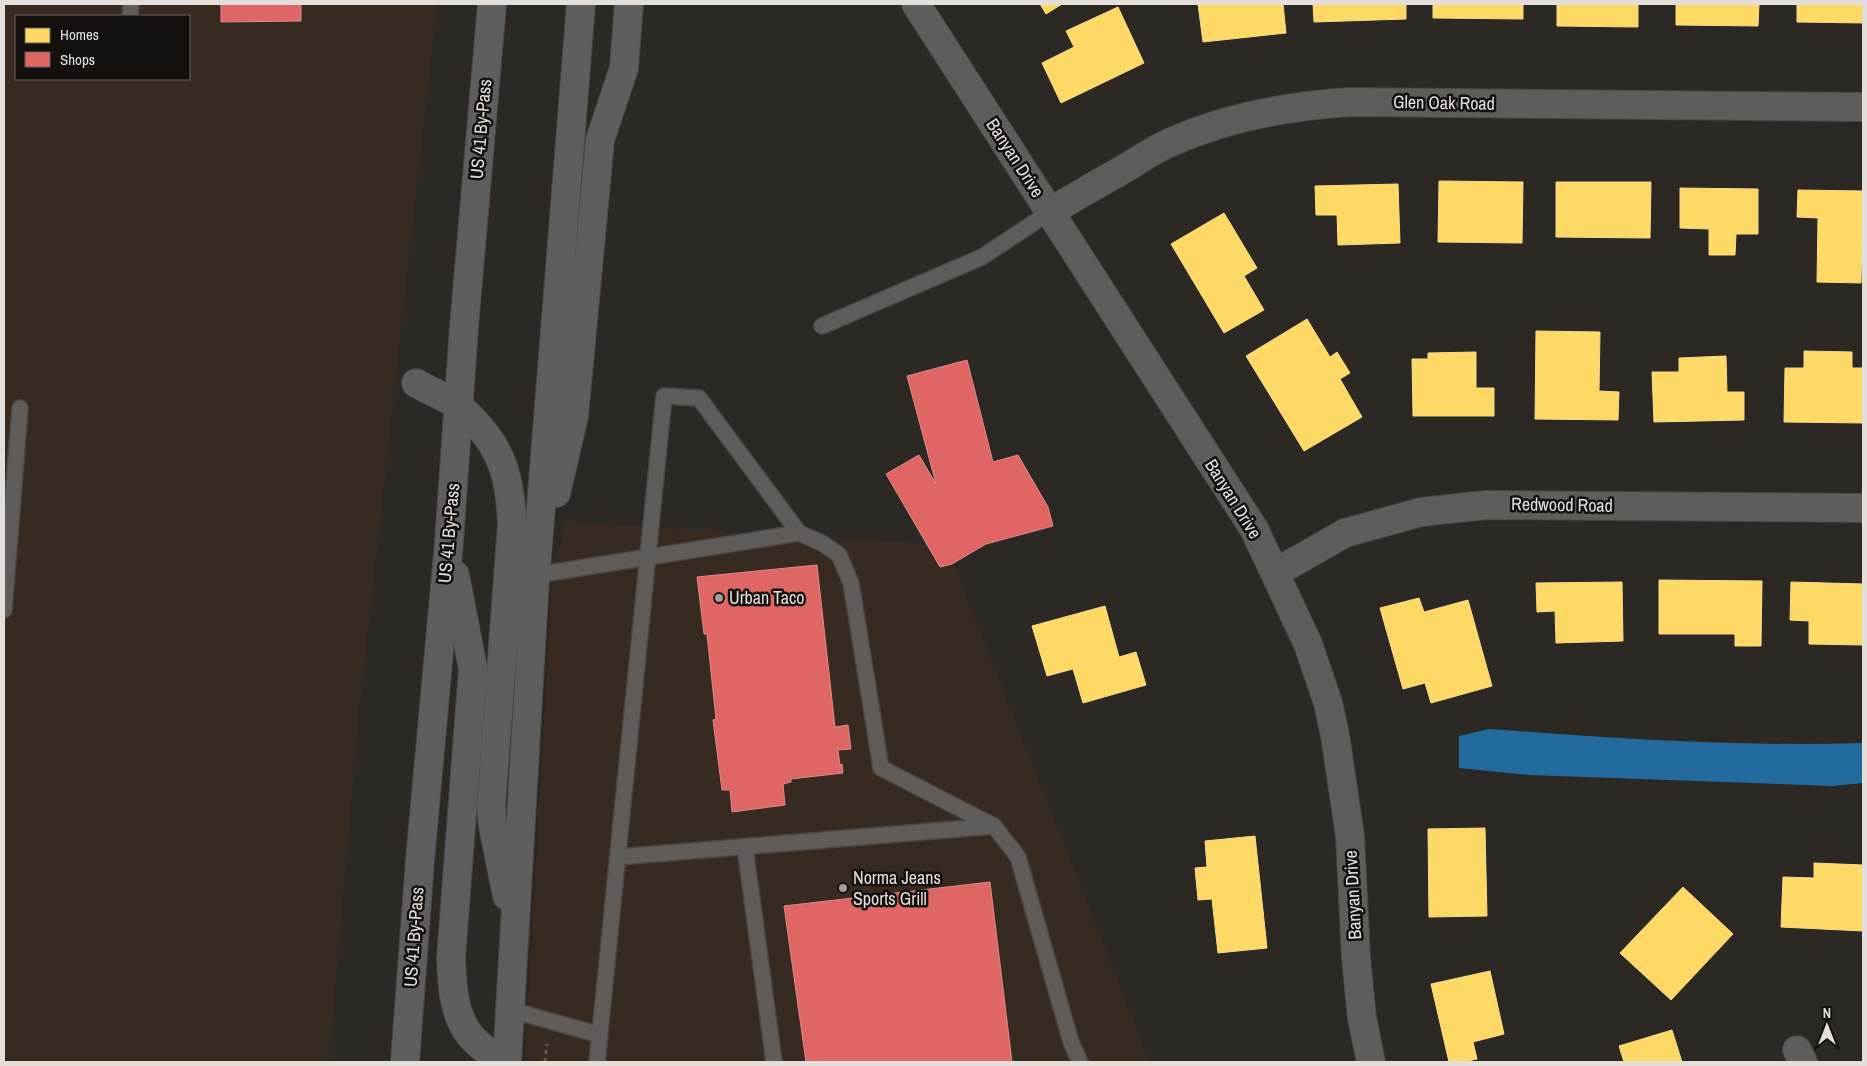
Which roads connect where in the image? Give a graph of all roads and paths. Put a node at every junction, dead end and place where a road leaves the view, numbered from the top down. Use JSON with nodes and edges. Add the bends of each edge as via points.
{"nodes":[{"id":1,"x":492,"y":4,"type":"edge"},
{"id":2,"x":581,"y":4,"type":"edge"},
{"id":3,"x":629,"y":4,"type":"edge"},
{"id":4,"x":916,"y":4,"type":"edge"},
{"id":5,"x":1863,"y":107,"type":"edge"},
{"id":6,"x":1050,"y":212,"type":"junction"},
{"id":7,"x":822,"y":326,"type":"dead end"},
{"id":8,"x":416,"y":383,"type":"dead end"},
{"id":9,"x":459,"y":405,"type":"junction"},
{"id":10,"x":20,"y":408,"type":"dead end"},
{"id":11,"x":1863,"y":508,"type":"edge"},
{"id":12,"x":799,"y":533,"type":"junction"},
{"id":13,"x":449,"y":542,"type":"junction"},
{"id":14,"x":648,"y":556,"type":"junction"},
{"id":15,"x":1275,"y":573,"type":"junction"},
{"id":16,"x":536,"y":575,"type":"junction"},
{"id":17,"x":4,"y":610,"type":"edge"},
{"id":18,"x":994,"y":826,"type":"junction"},
{"id":19,"x":745,"y":847,"type":"junction"},
{"id":20,"x":618,"y":858,"type":"junction"},
{"id":21,"x":515,"y":934,"type":"junction"},
{"id":22,"x":510,"y":1010,"type":"junction"},
{"id":23,"x":600,"y":1034,"type":"junction"},
{"id":24,"x":547,"y":1038,"type":"dead end"},
{"id":25,"x":406,"y":1062,"type":"edge"},
{"id":26,"x":502,"y":1062,"type":"edge"},
{"id":27,"x":507,"y":1062,"type":"edge"},
{"id":28,"x":545,"y":1062,"type":"edge"},
{"id":29,"x":597,"y":1062,"type":"edge"},
{"id":30,"x":774,"y":1062,"type":"edge"},
{"id":31,"x":1080,"y":1062,"type":"edge"},
{"id":32,"x":1371,"y":1062,"type":"edge"}],
"edges":[{"from":1,"to":9,"type":"main road","name":"US 41 By-Pass"},
{"from":2,"to":16,"type":"main road"},
{"from":3,"to":16,"type":"main road","via":[[624,68],[600,140],[574,416]]},
{"from":4,"to":6,"type":"street","name":"Banyan Drive"},
{"from":5,"to":6,"type":"street","name":"Glen Oak Road","via":[[1313,104],[1244,117],[1168,143]]},
{"from":6,"to":7,"type":"lane","via":[[982,256]]},
{"from":6,"to":15,"type":"street","name":"Banyan Drive","via":[[1254,529]]},
{"from":8,"to":9,"type":"main road"},
{"from":9,"to":13,"type":"main road","name":"US 41 By-Pass"},
{"from":9,"to":21,"type":"main road","via":[[493,444],[509,484],[511,502],[491,807]]},
{"from":10,"to":17,"type":"lane"},
{"from":11,"to":15,"type":"street","name":"Redwood Road","via":[[1486,504],[1421,512],[1345,533]]},
{"from":12,"to":14,"type":"lane"},
{"from":12,"to":14,"type":"lane","via":[[698,398],[664,396]]},
{"from":12,"to":18,"type":"lane","via":[[839,555],[851,583],[881,768]]},
{"from":13,"to":25,"type":"main road","name":"US 41 By-Pass","via":[[420,860]]},
{"from":13,"to":26,"type":"main road","via":[[473,669],[451,958],[452,985],[461,1020],[469,1034]]},
{"from":14,"to":16,"type":"lane"},
{"from":14,"to":20,"type":"lane"},
{"from":15,"to":32,"type":"street","name":"Banyan Drive","via":[[1308,644],[1335,735],[1350,836],[1362,1018]]},
{"from":16,"to":21,"type":"main road"},
{"from":18,"to":19,"type":"lane"},
{"from":18,"to":31,"type":"lane","via":[[1018,857],[1071,1042]]},
{"from":19,"to":20,"type":"lane"},
{"from":19,"to":30,"type":"lane"},
{"from":20,"to":23,"type":"lane"},
{"from":21,"to":22,"type":"main road"},
{"from":22,"to":23,"type":"lane"},
{"from":22,"to":27,"type":"main road"},
{"from":23,"to":29,"type":"lane"},
{"from":24,"to":28,"type":"path"}]}
